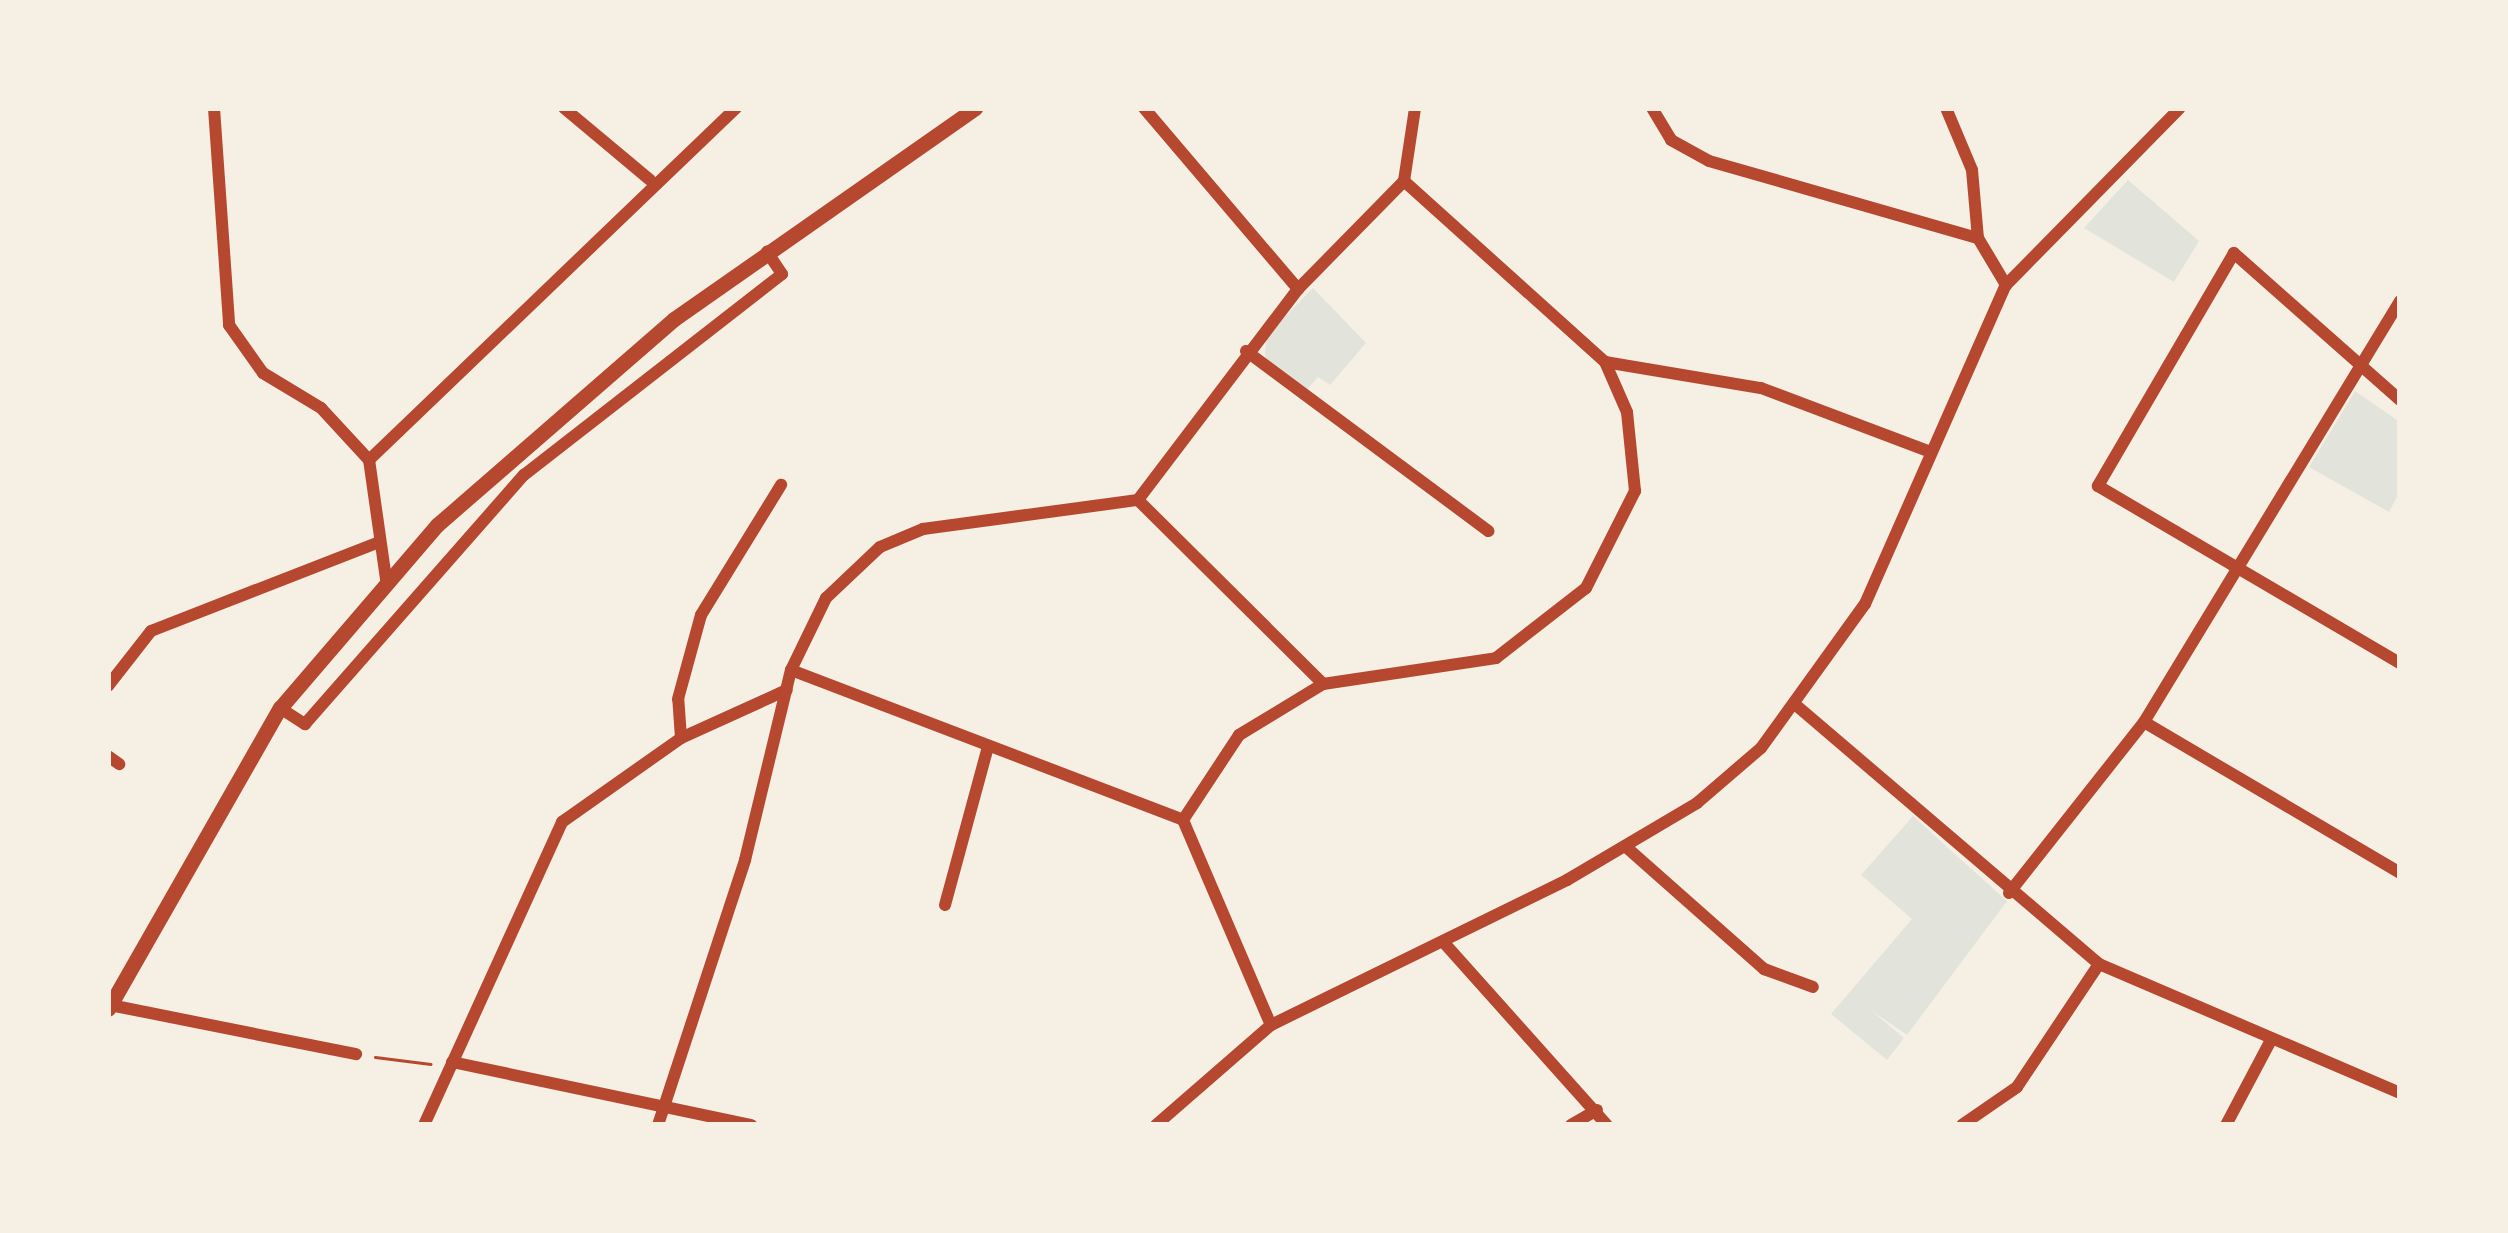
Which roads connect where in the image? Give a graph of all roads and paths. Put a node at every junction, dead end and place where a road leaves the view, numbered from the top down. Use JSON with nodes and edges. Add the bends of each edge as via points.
{"nodes":[{"id":1,"x":214,"y":108,"type":"edge"},
{"id":2,"x":564,"y":108,"type":"edge"},
{"id":3,"x":736,"y":108,"type":"edge"},
{"id":4,"x":975,"y":108,"type":"edge"},
{"id":5,"x":1415,"y":108,"type":"edge"},
{"id":6,"x":1652,"y":108,"type":"edge"},
{"id":7,"x":1946,"y":108,"type":"edge"},
{"id":8,"x":2180,"y":108,"type":"edge"},
{"id":9,"x":1146,"y":109,"type":"edge"},
{"id":10,"x":650,"y":180,"type":"junction"},
{"id":11,"x":1404,"y":181,"type":"junction"},
{"id":12,"x":1978,"y":238,"type":"junction"},
{"id":13,"x":767,"y":252,"type":"junction"},
{"id":14,"x":2006,"y":285,"type":"junction"},
{"id":15,"x":1298,"y":289,"type":"junction"},
{"id":16,"x":2400,"y":301,"type":"edge"},
{"id":17,"x":1246,"y":351,"type":"junction"},
{"id":18,"x":1605,"y":362,"type":"junction"},
{"id":19,"x":2360,"y":364,"type":"junction"},
{"id":20,"x":2400,"y":400,"type":"edge"},
{"id":21,"x":1930,"y":452,"type":"junction"},
{"id":22,"x":369,"y":460,"type":"junction"},
{"id":23,"x":781,"y":485,"type":"dead end"},
{"id":24,"x":1138,"y":500,"type":"junction"},
{"id":25,"x":1488,"y":531,"type":"dead end"},
{"id":26,"x":376,"y":543,"type":"junction"},
{"id":27,"x":2237,"y":571,"type":"junction"},
{"id":28,"x":386,"y":579,"type":"junction"},
{"id":29,"x":2400,"y":663,"type":"edge"},
{"id":30,"x":791,"y":670,"type":"junction"},
{"id":31,"x":1323,"y":684,"type":"junction"},
{"id":32,"x":108,"y":686,"type":"edge"},
{"id":33,"x":787,"y":690,"type":"junction"},
{"id":34,"x":1797,"y":706,"type":"junction"},
{"id":35,"x":280,"y":708,"type":"junction"},
{"id":36,"x":2144,"y":722,"type":"junction"},
{"id":37,"x":681,"y":738,"type":"junction"},
{"id":38,"x":987,"y":750,"type":"junction"},
{"id":39,"x":1184,"y":820,"type":"junction"},
{"id":40,"x":1625,"y":846,"type":"junction"},
{"id":41,"x":2400,"y":873,"type":"edge"},
{"id":42,"x":2009,"y":893,"type":"junction"},
{"id":43,"x":945,"y":905,"type":"dead end"},
{"id":44,"x":1446,"y":945,"type":"junction"},
{"id":45,"x":2099,"y":964,"type":"junction"},
{"id":46,"x":1813,"y":987,"type":"dead end"},
{"id":47,"x":109,"y":1007,"type":"edge"},
{"id":48,"x":1271,"y":1025,"type":"junction"},
{"id":49,"x":2270,"y":1040,"type":"junction"},
{"id":50,"x":356,"y":1054,"type":"joint"},
{"id":51,"x":451,"y":1064,"type":"junction"},
{"id":52,"x":2400,"y":1093,"type":"edge"},
{"id":53,"x":667,"y":1102,"type":"junction"},
{"id":54,"x":1597,"y":1110,"type":"junction"},
{"id":55,"x":424,"y":1125,"type":"edge"},
{"id":56,"x":658,"y":1125,"type":"edge"},
{"id":57,"x":751,"y":1125,"type":"edge"},
{"id":58,"x":1156,"y":1125,"type":"edge"},
{"id":59,"x":1571,"y":1125,"type":"edge"},
{"id":60,"x":1606,"y":1125,"type":"edge"},
{"id":61,"x":1962,"y":1125,"type":"edge"},
{"id":62,"x":2226,"y":1125,"type":"edge"}],
"edges":[{"from":1,"to":22,"type":"street","via":[[230,325],[263,373],[321,408]]},
{"from":2,"to":10,"type":"street"},
{"from":3,"to":10,"type":"street"},
{"from":4,"to":13,"type":"street"},
{"from":5,"to":11,"type":"street"},
{"from":6,"to":12,"type":"street","via":[[1671,140],[1709,161]]},
{"from":7,"to":12,"type":"street","via":[[1972,170]]},
{"from":8,"to":14,"type":"street"},
{"from":9,"to":15,"type":"street"},
{"from":10,"to":22,"type":"street"},
{"from":11,"to":15,"type":"street"},
{"from":11,"to":18,"type":"street"},
{"from":12,"to":14,"type":"street"},
{"from":13,"to":28,"type":"street","via":[[544,423]]},
{"from":13,"to":35,"type":"street","via":[[782,274],[511,488],[305,724]]},
{"from":14,"to":21,"type":"street"},
{"from":15,"to":17,"type":"street"},
{"from":16,"to":19,"type":"street"},
{"from":17,"to":24,"type":"street"},
{"from":17,"to":25,"type":"street"},
{"from":18,"to":21,"type":"street","via":[[1761,388]]},
{"from":18,"to":31,"type":"street","via":[[1627,412],[1635,491],[1586,588],[1496,658]]},
{"from":19,"to":20,"type":"street"},
{"from":19,"to":27,"type":"street"},
{"from":19,"to":27,"type":"street","via":[[2234,253],[2098,487]]},
{"from":21,"to":34,"type":"street","via":[[1865,604]]},
{"from":22,"to":26,"type":"street"},
{"from":23,"to":37,"type":"street","via":[[701,615],[678,699]]},
{"from":24,"to":30,"type":"street","via":[[949,522],[880,547],[826,598]]},
{"from":24,"to":31,"type":"street"},
{"from":26,"to":28,"type":"street"},
{"from":26,"to":32,"type":"street","via":[[151,631]]},
{"from":27,"to":29,"type":"street"},
{"from":27,"to":36,"type":"street"},
{"from":28,"to":35,"type":"street"},
{"from":30,"to":33,"type":"street"},
{"from":30,"to":38,"type":"street"},
{"from":31,"to":39,"type":"street","via":[[1239,735]]},
{"from":33,"to":37,"type":"street"},
{"from":33,"to":53,"type":"street"},
{"from":34,"to":40,"type":"street","via":[[1719,787]]},
{"from":34,"to":42,"type":"street"},
{"from":35,"to":47,"type":"street"},
{"from":36,"to":41,"type":"street"},
{"from":36,"to":42,"type":"street"},
{"from":37,"to":51,"type":"street","via":[[562,822]]},
{"from":38,"to":39,"type":"street"},
{"from":38,"to":43,"type":"street"},
{"from":39,"to":48,"type":"street"},
{"from":40,"to":44,"type":"street"},
{"from":40,"to":46,"type":"street","via":[[1764,969]]},
{"from":42,"to":45,"type":"street"},
{"from":44,"to":48,"type":"street"},
{"from":44,"to":54,"type":"street"},
{"from":45,"to":49,"type":"street"},
{"from":45,"to":61,"type":"street","via":[[2017,1087]]},
{"from":47,"to":50,"type":"street"},
{"from":48,"to":58,"type":"street"},
{"from":49,"to":52,"type":"street"},
{"from":49,"to":62,"type":"street"},
{"from":50,"to":51,"type":"path"},
{"from":51,"to":53,"type":"street"},
{"from":51,"to":55,"type":"street"},
{"from":53,"to":56,"type":"street"},
{"from":53,"to":57,"type":"street"},
{"from":54,"to":59,"type":"street"},
{"from":54,"to":60,"type":"street"}]}
